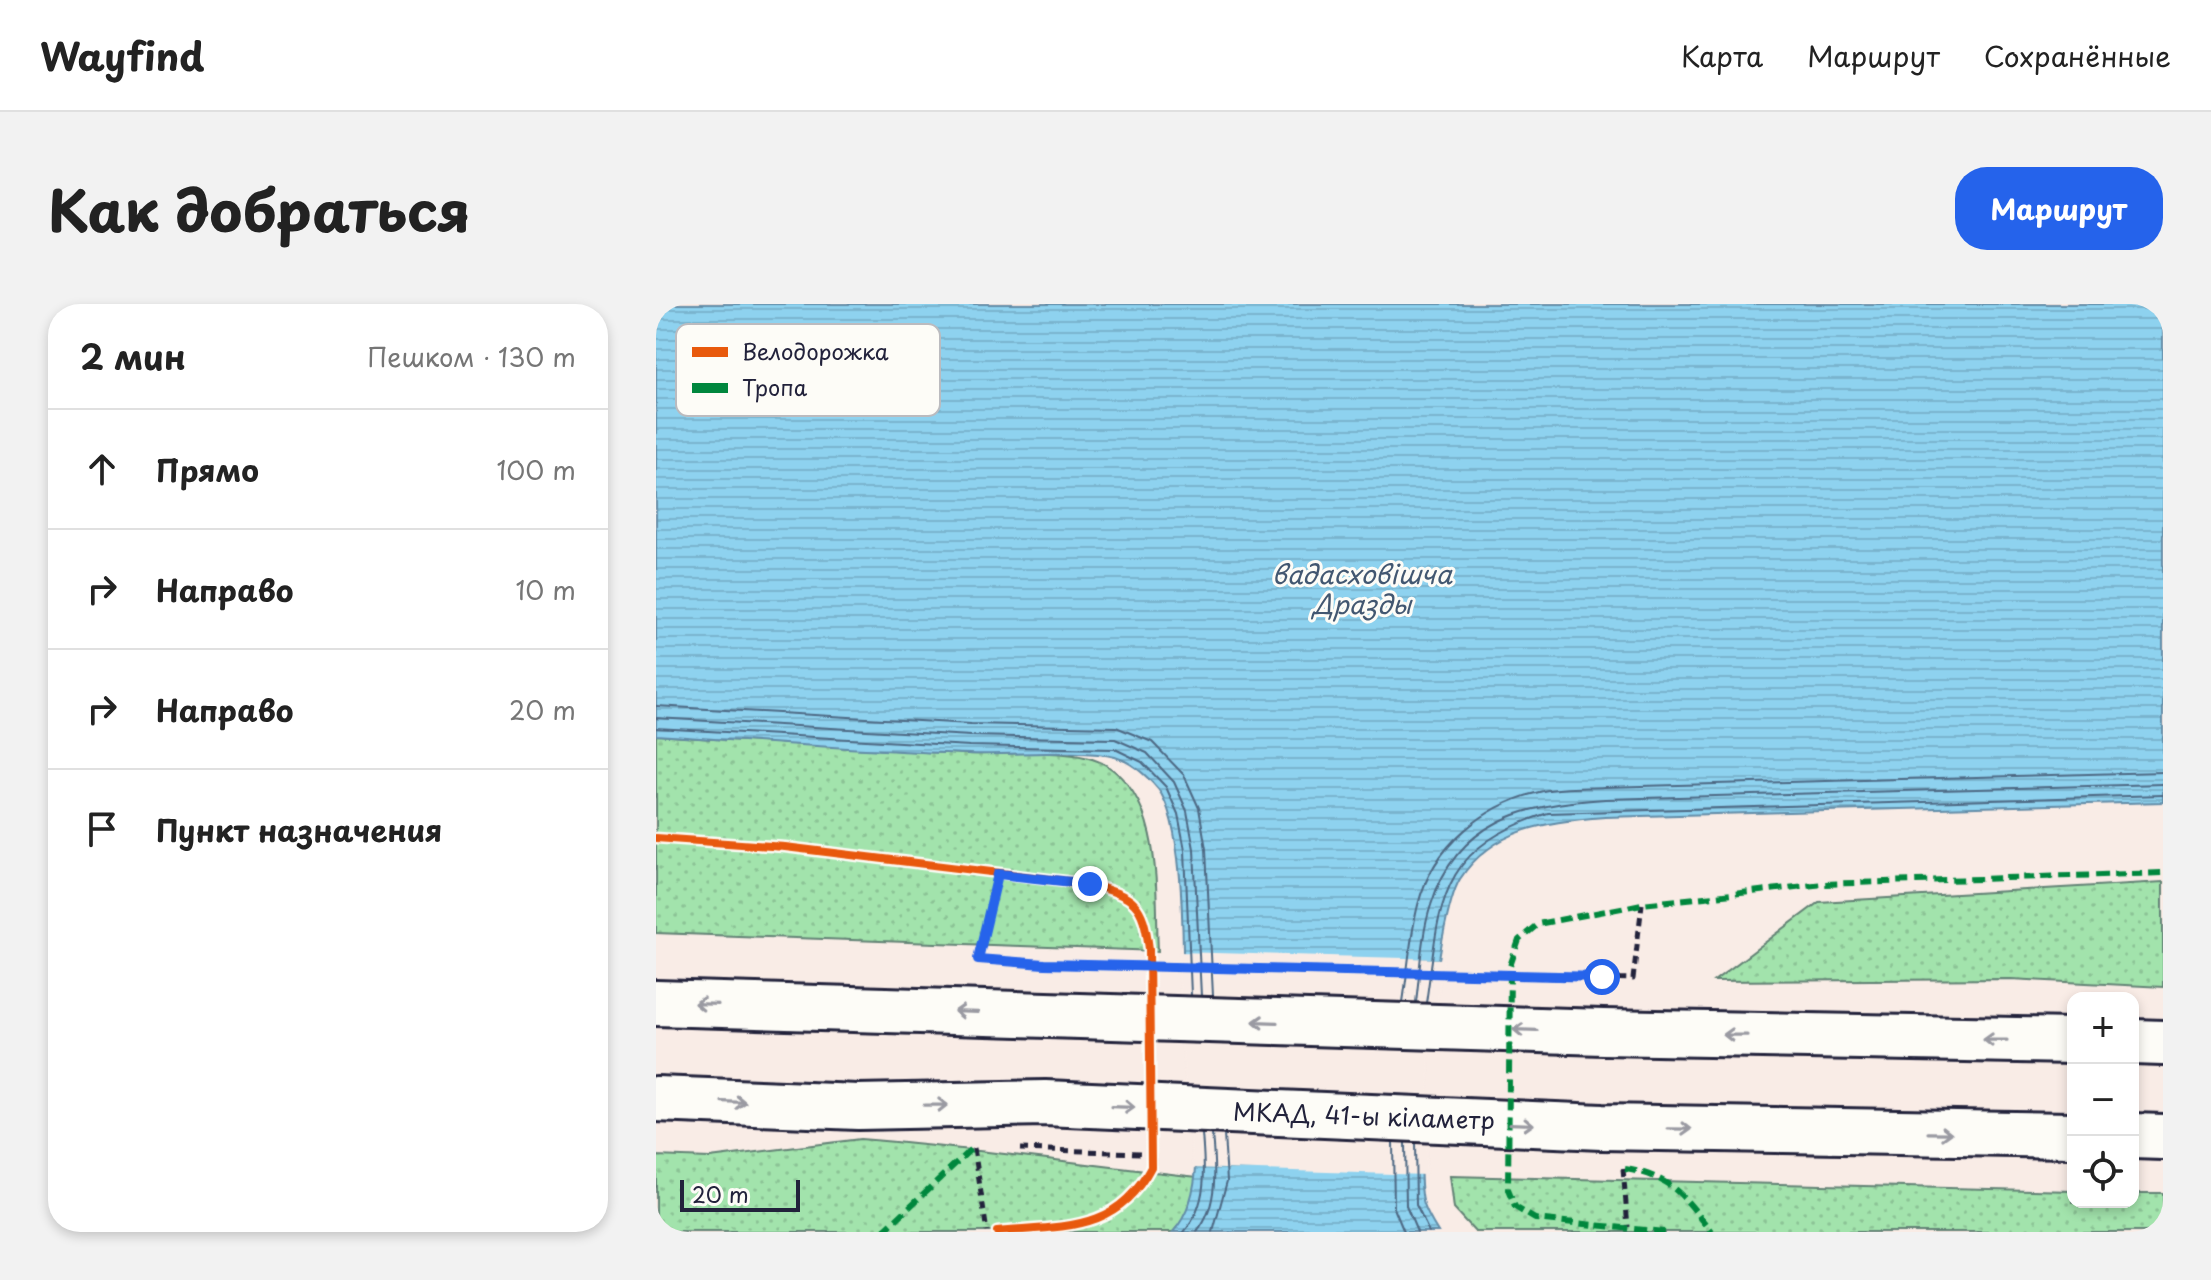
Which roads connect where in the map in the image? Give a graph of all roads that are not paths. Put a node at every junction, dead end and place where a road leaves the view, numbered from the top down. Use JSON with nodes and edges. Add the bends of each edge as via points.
{"nodes":[{"id":1,"x":656,"y":1003,"type":"edge"},
{"id":2,"x":2067,"y":1041,"type":"edge"},
{"id":3,"x":2139,"y":1042,"type":"edge"},
{"id":4,"x":2163,"y":1043,"type":"edge"},
{"id":5,"x":656,"y":1099,"type":"edge"},
{"id":6,"x":2067,"y":1135,"type":"edge"},
{"id":7,"x":2139,"y":1136,"type":"edge"},
{"id":8,"x":2163,"y":1137,"type":"edge"}],
"edges":[{"from":2,"to":1,"type":"highway","one_way":true},
{"from":3,"to":4,"type":"highway"},
{"from":5,"to":6,"type":"highway","name":"МКАД, 41-ы кіламетр","one_way":true,"via":[[858,1107],[1045,1103],[1602,1127]]},
{"from":7,"to":8,"type":"highway"}]}
